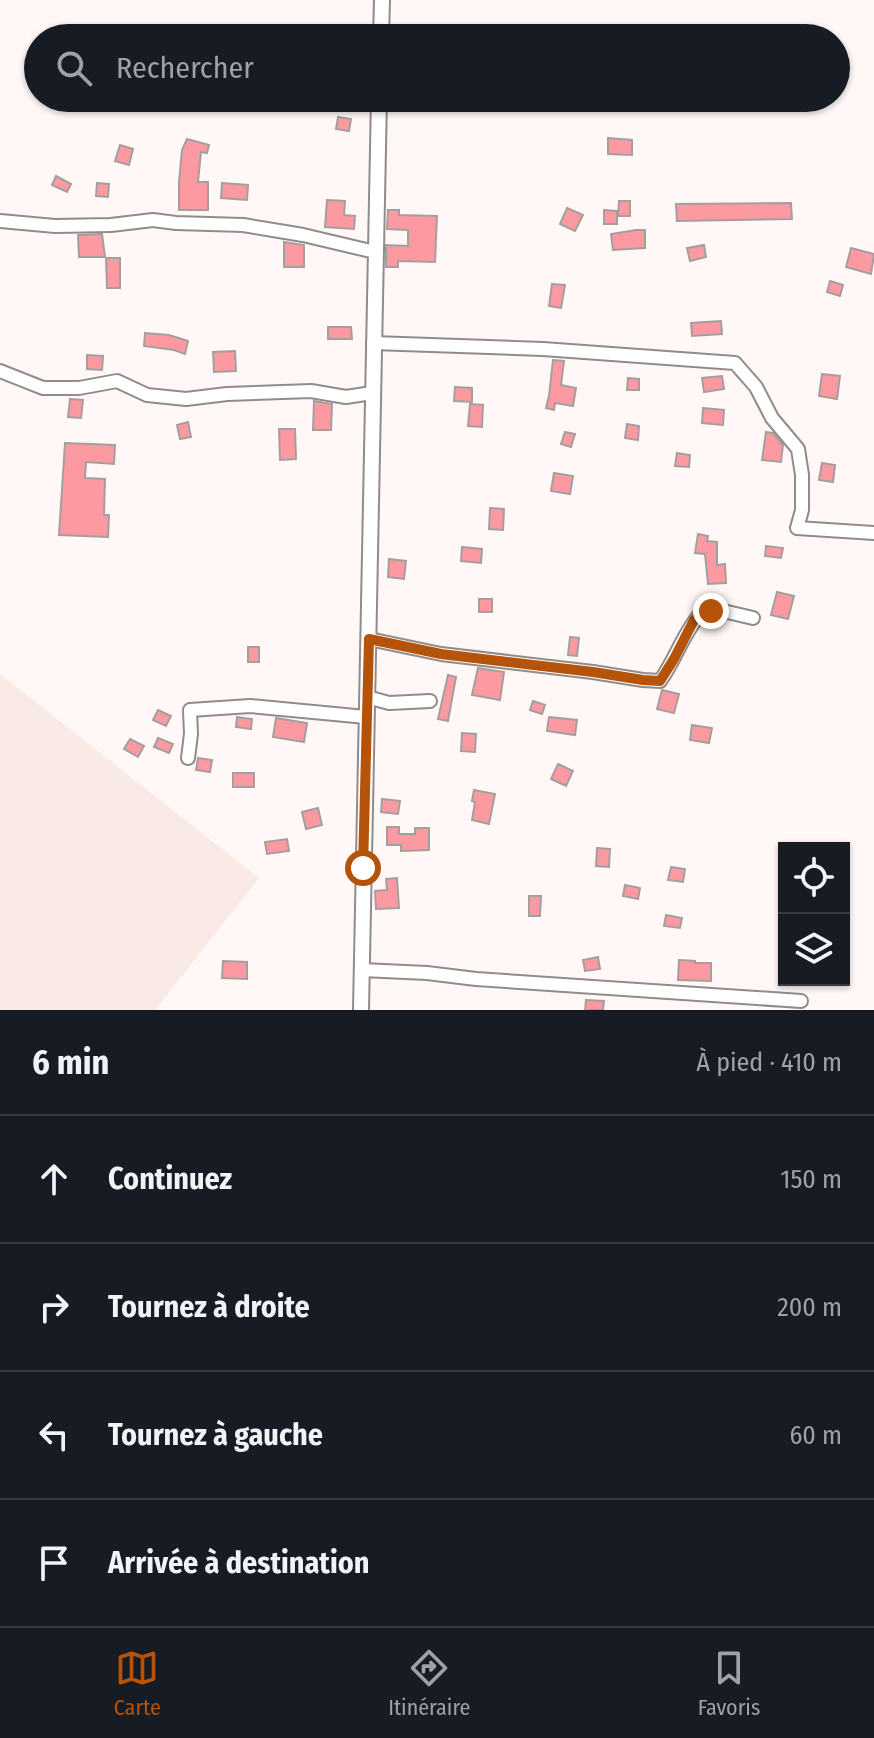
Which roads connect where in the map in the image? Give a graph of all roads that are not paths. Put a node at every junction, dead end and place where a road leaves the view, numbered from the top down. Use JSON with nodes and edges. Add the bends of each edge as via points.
{"nodes":[{"id":1,"x":382,"y":0,"type":"edge"},
{"id":2,"x":381,"y":24,"type":"edge"},
{"id":3,"x":379,"y":112,"type":"edge"},
{"id":4,"x":0,"y":221,"type":"edge"},
{"id":5,"x":375,"y":252,"type":"junction"},
{"id":6,"x":373,"y":343,"type":"junction"},
{"id":7,"x":0,"y":371,"type":"edge"},
{"id":8,"x":372,"y":393,"type":"junction"},
{"id":9,"x":874,"y":533,"type":"edge"},
{"id":10,"x":753,"y":618,"type":"dead end"},
{"id":11,"x":369,"y":639,"type":"junction"},
{"id":12,"x":367,"y":697,"type":"junction"},
{"id":13,"x":430,"y":701,"type":"dead end"},
{"id":14,"x":366,"y":717,"type":"junction"},
{"id":15,"x":188,"y":758,"type":"dead end"},
{"id":16,"x":362,"y":970,"type":"junction"},
{"id":17,"x":801,"y":1001,"type":"dead end"},
{"id":18,"x":361,"y":1010,"type":"edge"}],
"edges":[{"from":1,"to":2,"type":"street"},
{"from":3,"to":5,"type":"street"},
{"from":4,"to":5,"type":"street","via":[[55,226],[153,220],[243,225]]},
{"from":5,"to":6,"type":"street"},
{"from":6,"to":8,"type":"street"},
{"from":6,"to":9,"type":"street","via":[[735,363],[798,449],[802,510],[797,528]]},
{"from":7,"to":8,"type":"street","via":[[43,388],[117,381],[147,395],[186,399]]},
{"from":8,"to":11,"type":"street"},
{"from":10,"to":11,"type":"street","via":[[723,611],[701,613],[660,681],[441,654]]},
{"from":11,"to":12,"type":"street"},
{"from":12,"to":13,"type":"street","via":[[389,703]]},
{"from":12,"to":14,"type":"street"},
{"from":14,"to":15,"type":"street","via":[[250,706],[190,710]]},
{"from":14,"to":16,"type":"street"},
{"from":16,"to":17,"type":"street"},
{"from":16,"to":18,"type":"street"}]}
